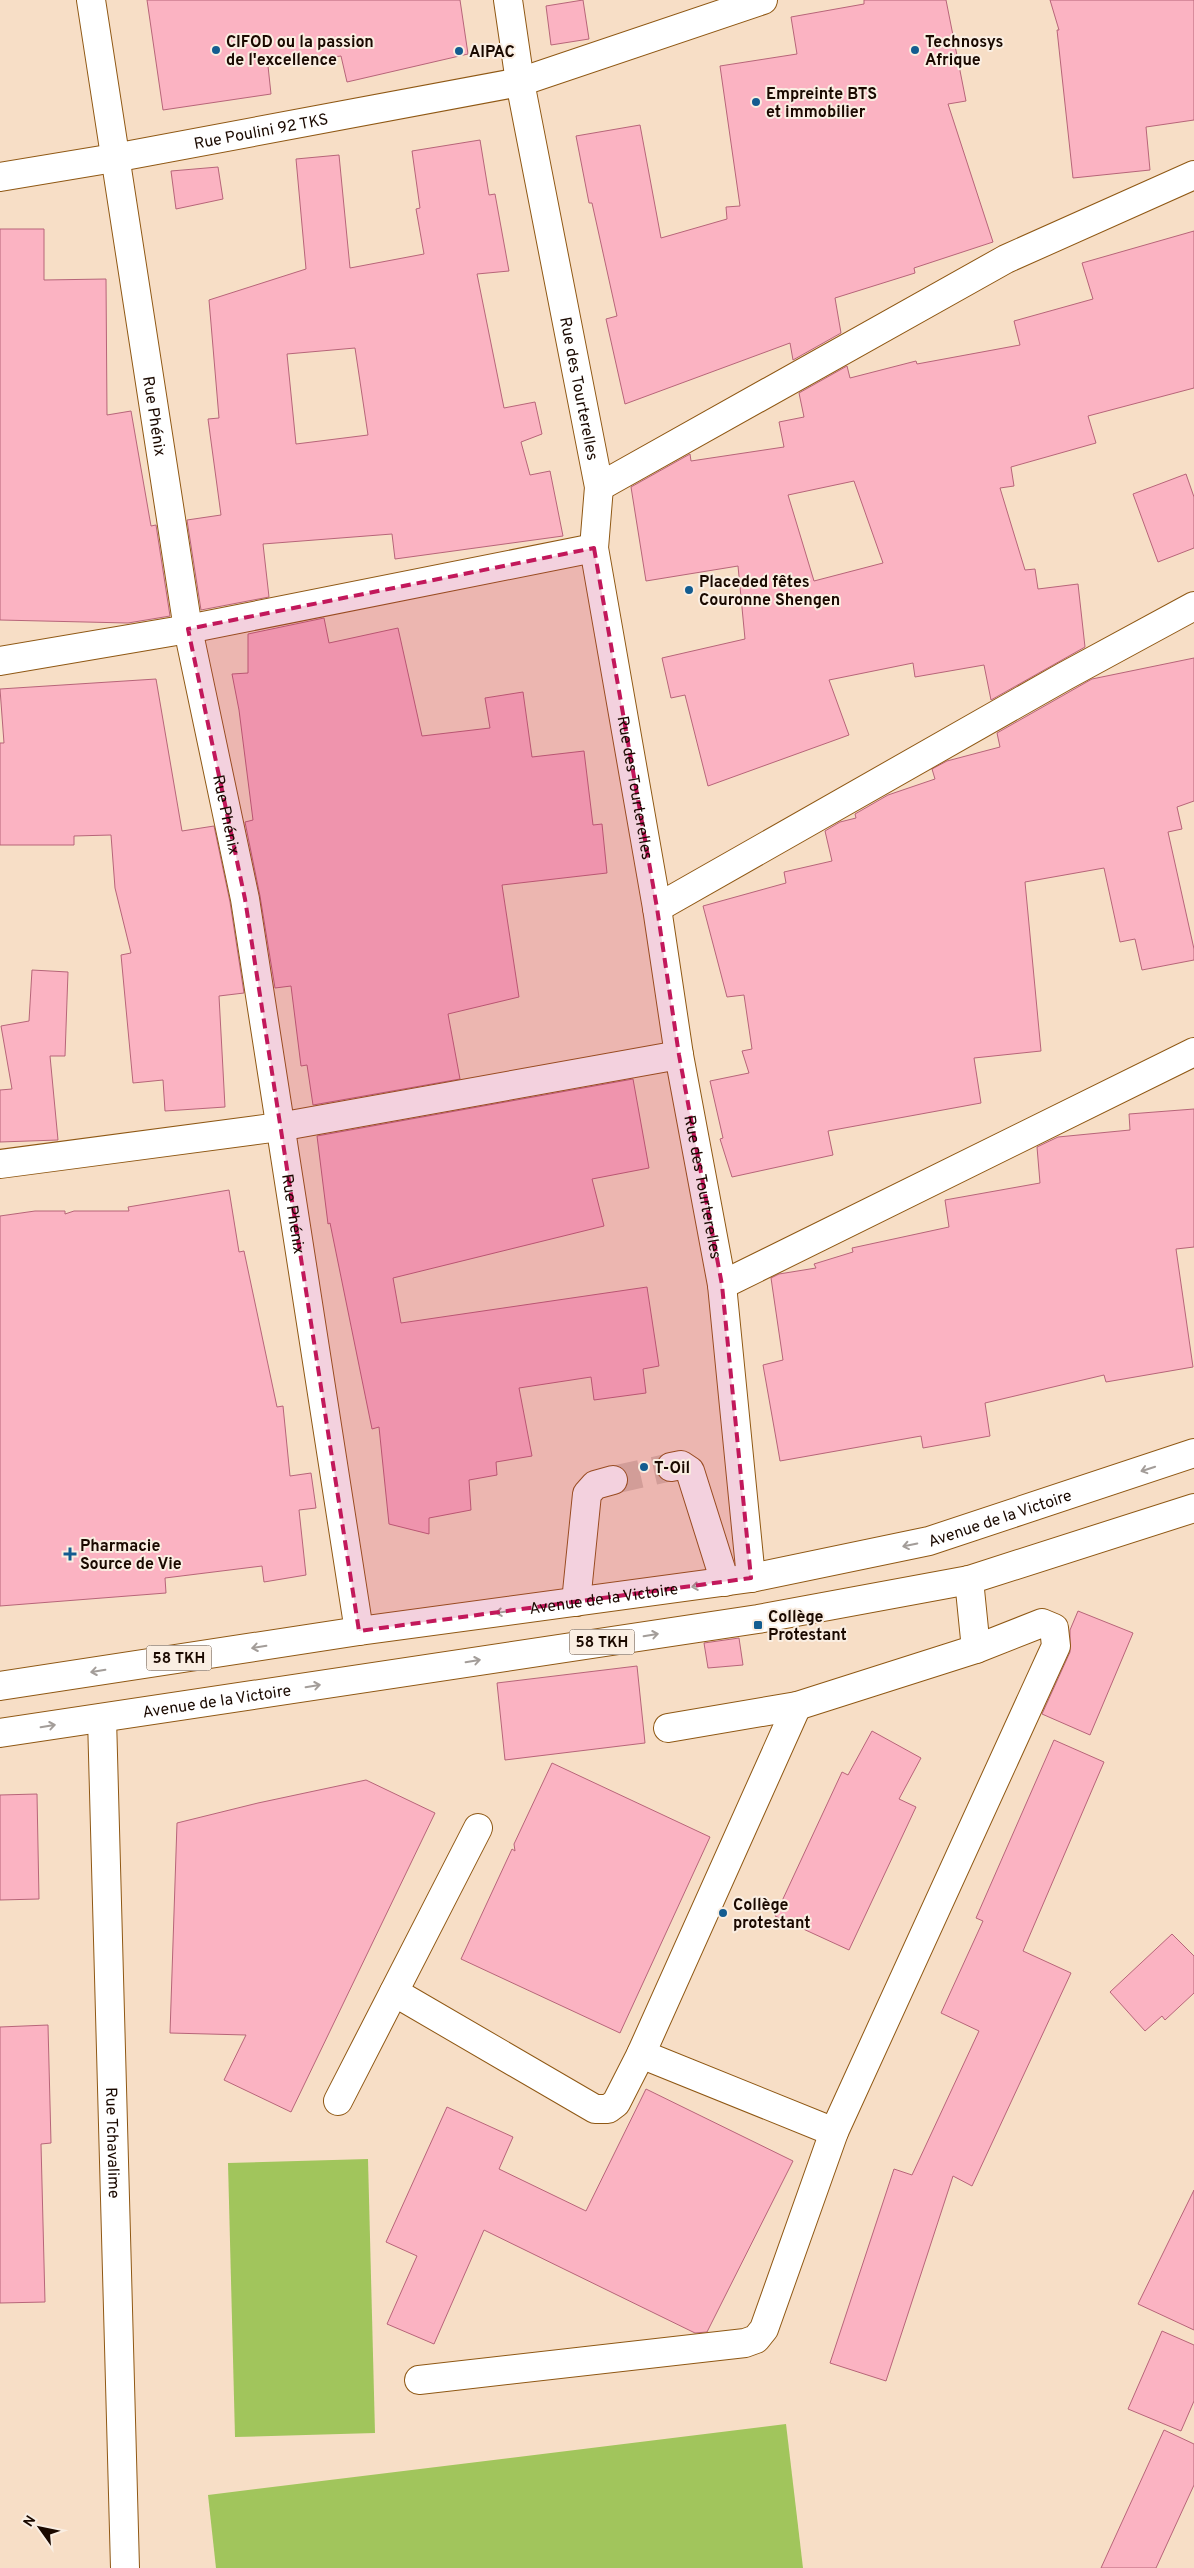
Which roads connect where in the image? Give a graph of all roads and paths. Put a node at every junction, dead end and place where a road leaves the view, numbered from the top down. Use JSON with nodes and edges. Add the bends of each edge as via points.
{"nodes":[{"id":1,"x":91,"y":0,"type":"edge"},
{"id":2,"x":508,"y":0,"type":"edge"},
{"id":3,"x":763,"y":0,"type":"edge"},
{"id":4,"x":520,"y":82,"type":"junction"},
{"id":5,"x":114,"y":158,"type":"junction"},
{"id":6,"x":1194,"y":175,"type":"edge"},
{"id":7,"x":0,"y":177,"type":"edge"},
{"id":8,"x":599,"y":487,"type":"junction"},
{"id":9,"x":594,"y":548,"type":"junction"},
{"id":10,"x":1194,"y":606,"type":"edge"},
{"id":11,"x":188,"y":629,"type":"junction"},
{"id":12,"x":0,"y":661,"type":"edge"},
{"id":13,"x":657,"y":908,"type":"junction"},
{"id":14,"x":1194,"y":1052,"type":"edge"},
{"id":15,"x":679,"y":1055,"type":"junction"},
{"id":16,"x":279,"y":1127,"type":"junction"},
{"id":17,"x":0,"y":1164,"type":"edge"},
{"id":18,"x":722,"y":1285,"type":"junction"},
{"id":19,"x":1194,"y":1453,"type":"edge"},
{"id":20,"x":671,"y":1467,"type":"tunnel mouth"},
{"id":21,"x":613,"y":1480,"type":"tunnel mouth"},
{"id":22,"x":1194,"y":1508,"type":"edge"},
{"id":23,"x":738,"y":1580,"type":"junction"},
{"id":24,"x":969,"y":1580,"type":"junction"},
{"id":25,"x":576,"y":1602,"type":"junction"},
{"id":26,"x":359,"y":1632,"type":"junction"},
{"id":27,"x":976,"y":1649,"type":"junction"},
{"id":28,"x":0,"y":1686,"type":"edge"},
{"id":29,"x":797,"y":1706,"type":"junction"},
{"id":30,"x":102,"y":1718,"type":"junction"},
{"id":31,"x":668,"y":1728,"type":"dead end"},
{"id":32,"x":0,"y":1733,"type":"edge"},
{"id":33,"x":478,"y":1828,"type":"dead end"},
{"id":34,"x":394,"y":1992,"type":"junction"},
{"id":35,"x":641,"y":2054,"type":"junction"},
{"id":36,"x":338,"y":2101,"type":"dead end"},
{"id":37,"x":834,"y":2132,"type":"junction"},
{"id":38,"x":419,"y":2380,"type":"dead end"},
{"id":39,"x":125,"y":2568,"type":"edge"}],
"edges":[{"from":1,"to":5,"type":"main road","name":"Rue Phénix"},
{"from":2,"to":4,"type":"main road","name":"Rue des Tourterelles"},
{"from":3,"to":4,"type":"main road","name":"Rue Poulini 92 TKS"},
{"from":4,"to":5,"type":"main road","name":"Rue Poulini 92 TKS"},
{"from":4,"to":8,"type":"main road","name":"Rue des Tourterelles"},
{"from":5,"to":7,"type":"main road","name":"Rue Poulini 92 TKS"},
{"from":5,"to":11,"type":"main road","name":"Rue Phénix"},
{"from":6,"to":8,"type":"main road","via":[[1006,259]]},
{"from":8,"to":9,"type":"main road","name":"Rue des Tourterelles"},
{"from":9,"to":11,"type":"main road"},
{"from":9,"to":13,"type":"main road","name":"Rue des Tourterelles"},
{"from":10,"to":13,"type":"main road"},
{"from":11,"to":12,"type":"main road"},
{"from":11,"to":16,"type":"main road","name":"Rue Phénix","via":[[244,899]]},
{"from":13,"to":15,"type":"main road","name":"Rue des Tourterelles"},
{"from":14,"to":18,"type":"main road"},
{"from":15,"to":16,"type":"main road"},
{"from":15,"to":18,"type":"main road","name":"Rue des Tourterelles"},
{"from":16,"to":17,"type":"main road"},
{"from":16,"to":26,"type":"main road","name":"Rue Phénix"},
{"from":18,"to":23,"type":"main road","name":"Rue des Tourterelles"},
{"from":19,"to":23,"type":"main road","name":"Avenue de la Victoire","number":"58 TKH","one_way":true,"via":[[929,1541]]},
{"from":20,"to":23,"type":"main road","via":[[680,1465],[690,1471]]},
{"from":21,"to":25,"type":"main road","via":[[595,1484],[587,1494]]},
{"from":22,"to":24,"type":"main road","name":"Avenue de la Victoire","number":"58 TKH"},
{"from":23,"to":25,"type":"main road","name":"Avenue de la Victoire","number":"58 TKH","one_way":true},
{"from":24,"to":27,"type":"main road"},
{"from":30,"to":24,"type":"main road","name":"Avenue de la Victoire","number":"58 TKH","one_way":true,"via":[[758,1618]]},
{"from":25,"to":26,"type":"main road","name":"Avenue de la Victoire","number":"58 TKH","one_way":true},
{"from":26,"to":28,"type":"main road","name":"Avenue de la Victoire","number":"58 TKH","one_way":true},
{"from":27,"to":29,"type":"main road"},
{"from":27,"to":37,"type":"main road","via":[[1042,1623],[1054,1628],[1057,1639]]},
{"from":29,"to":31,"type":"main road"},
{"from":29,"to":35,"type":"main road"},
{"from":32,"to":30,"type":"main road","name":"Avenue de la Victoire","number":"58 TKH","one_way":true},
{"from":30,"to":39,"type":"main road","name":"Rue Tchavalime"},
{"from":33,"to":34,"type":"main road"},
{"from":34,"to":35,"type":"main road","via":[[595,2109],[608,2109],[616,2103]]},
{"from":34,"to":36,"type":"main road"},
{"from":35,"to":37,"type":"main road"},
{"from":37,"to":38,"type":"main road","via":[[764,2329],[756,2339],[745,2344]]}]}
